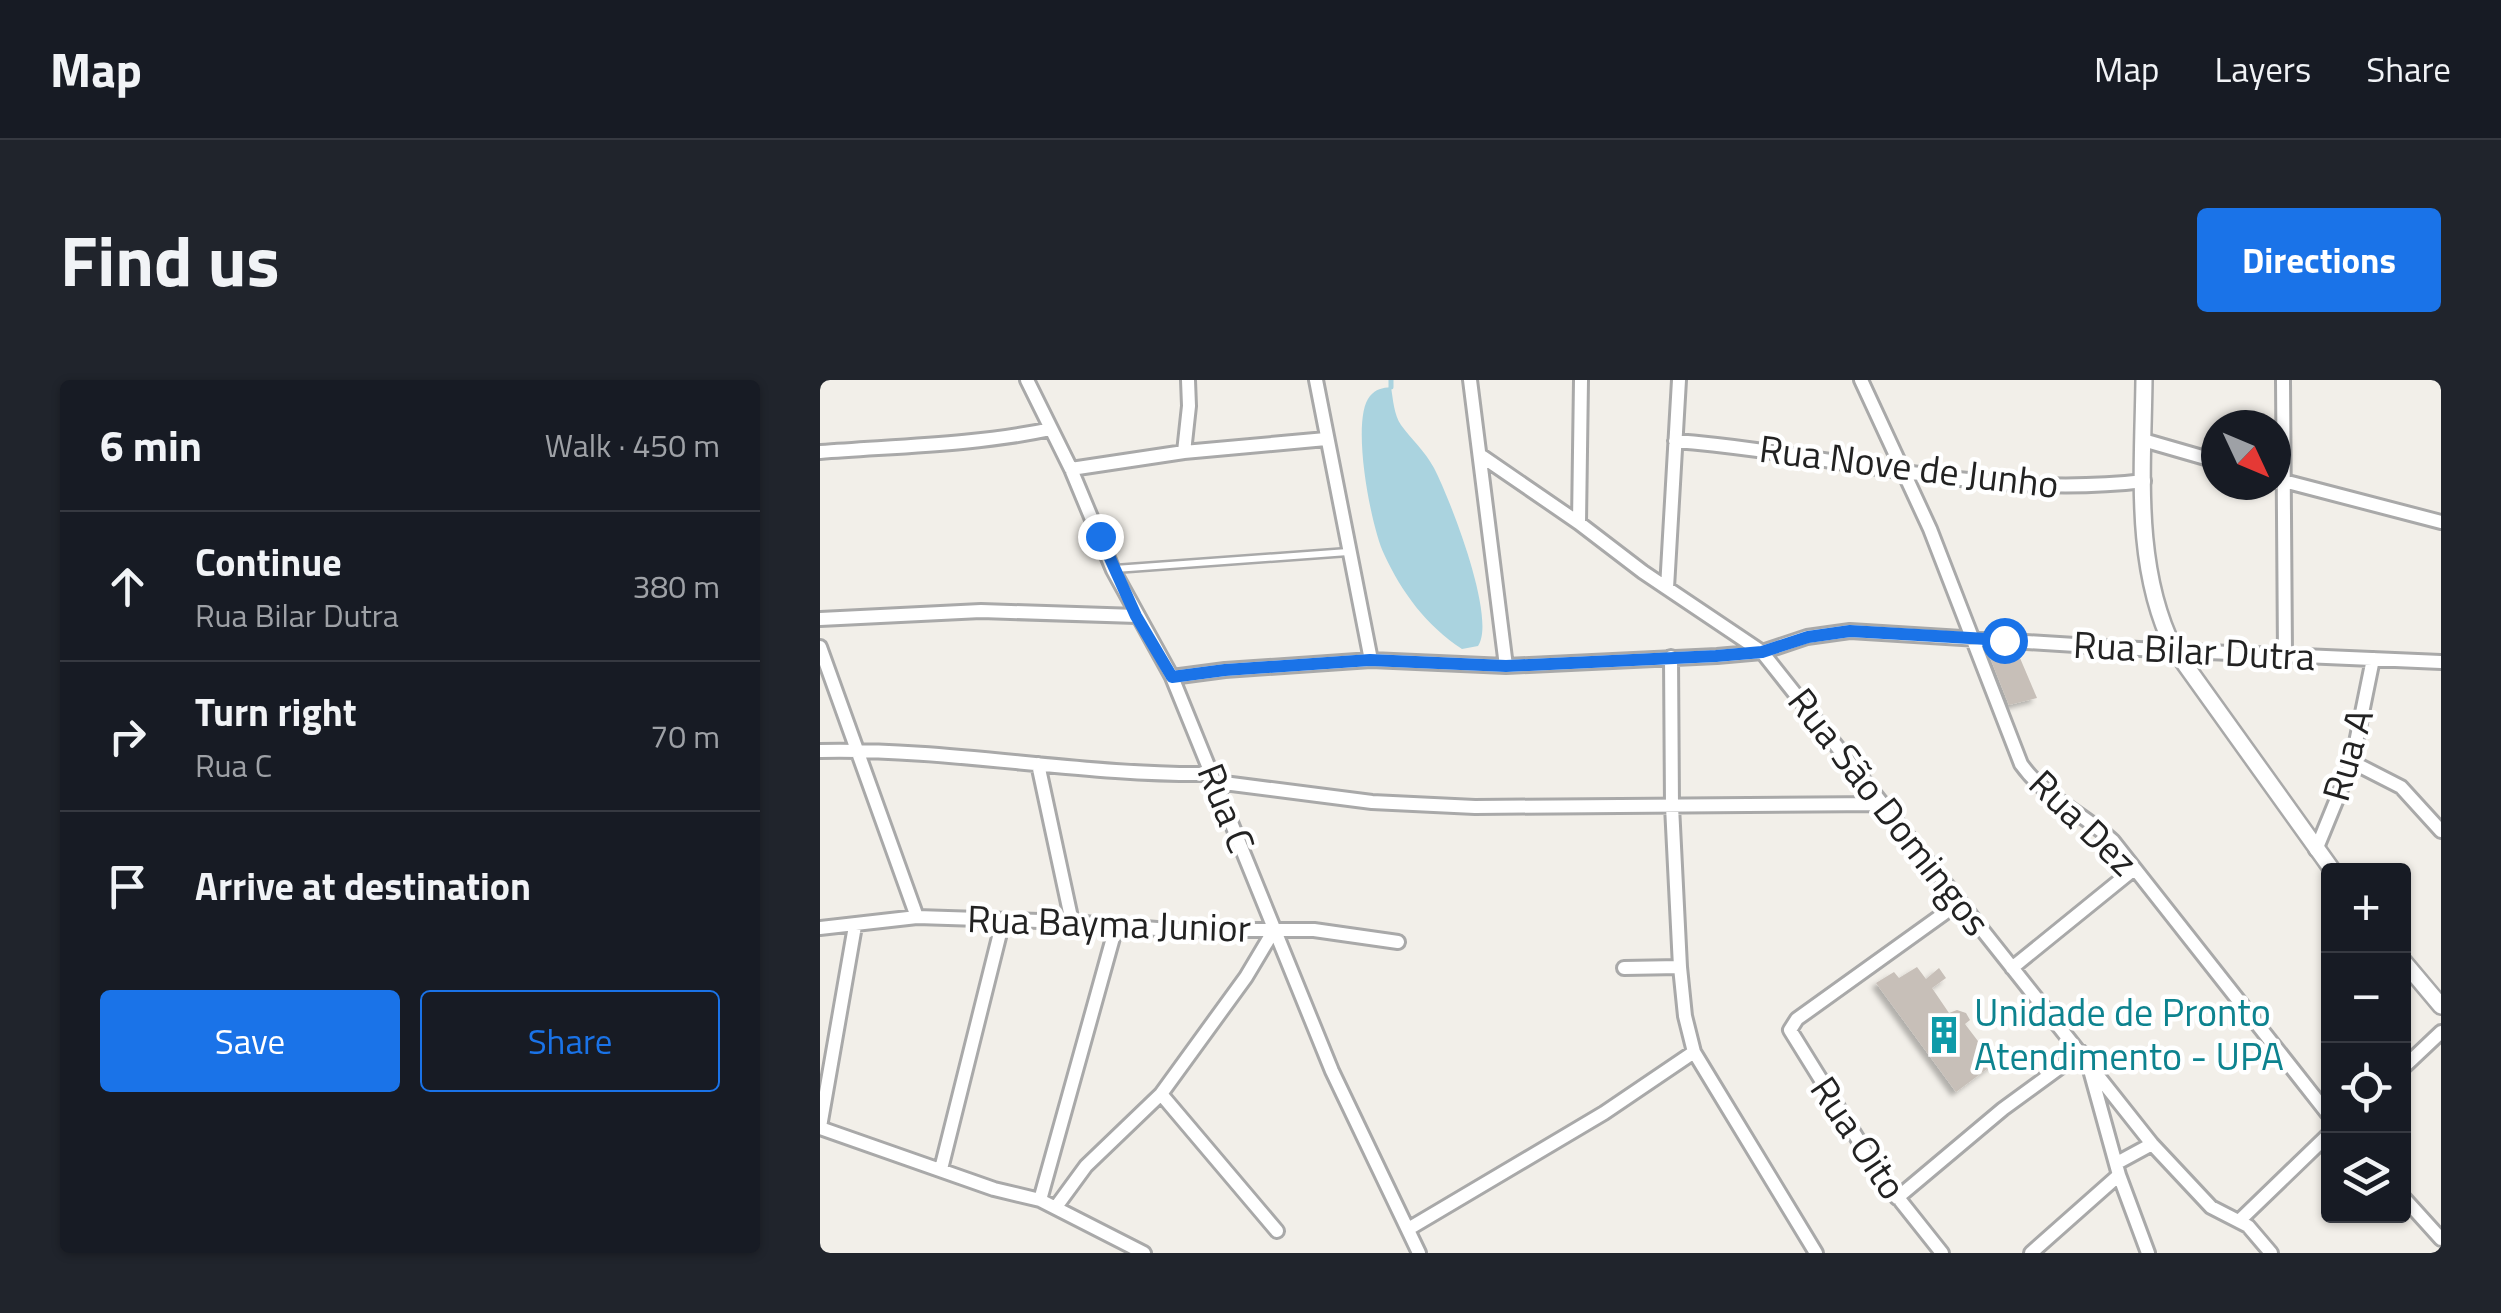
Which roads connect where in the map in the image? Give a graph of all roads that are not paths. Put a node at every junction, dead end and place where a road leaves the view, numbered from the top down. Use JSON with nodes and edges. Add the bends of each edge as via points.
{"nodes":[{"id":1,"x":1027,"y":380,"type":"edge"},
{"id":2,"x":1188,"y":380,"type":"edge"},
{"id":3,"x":1316,"y":380,"type":"edge"},
{"id":4,"x":1470,"y":380,"type":"edge"},
{"id":5,"x":1581,"y":380,"type":"edge"},
{"id":6,"x":1679,"y":380,"type":"edge"},
{"id":7,"x":1861,"y":380,"type":"edge"},
{"id":8,"x":2144,"y":380,"type":"edge"},
{"id":9,"x":2284,"y":380,"type":"edge"},
{"id":10,"x":2283,"y":410,"type":"edge"},
{"id":11,"x":1051,"y":430,"type":"junction"},
{"id":12,"x":1326,"y":439,"type":"junction"},
{"id":13,"x":2143,"y":440,"type":"junction"},
{"id":14,"x":1675,"y":441,"type":"junction"},
{"id":15,"x":820,"y":452,"type":"edge"},
{"id":16,"x":1184,"y":452,"type":"junction"},
{"id":17,"x":1480,"y":456,"type":"junction"},
{"id":18,"x":2201,"y":457,"type":"edge"},
{"id":19,"x":1071,"y":469,"type":"junction"},
{"id":20,"x":1902,"y":473,"type":"junction"},
{"id":21,"x":2144,"y":481,"type":"junction"},
{"id":22,"x":2291,"y":484,"type":"edge"},
{"id":23,"x":2281,"y":500,"type":"edge"},
{"id":24,"x":2441,"y":522,"type":"edge"},
{"id":25,"x":1579,"y":523,"type":"junction"},
{"id":26,"x":1348,"y":552,"type":"junction"},
{"id":27,"x":1114,"y":570,"type":"junction"},
{"id":28,"x":1666,"y":588,"type":"junction"},
{"id":29,"x":1136,"y":616,"type":"junction"},
{"id":30,"x":820,"y":619,"type":"edge"},
{"id":31,"x":1971,"y":638,"type":"junction"},
{"id":32,"x":820,"y":647,"type":"edge"},
{"id":33,"x":2174,"y":648,"type":"junction"},
{"id":34,"x":1762,"y":652,"type":"junction"},
{"id":35,"x":2285,"y":654,"type":"junction"},
{"id":36,"x":1671,"y":658,"type":"junction"},
{"id":37,"x":2374,"y":659,"type":"junction"},
{"id":38,"x":1370,"y":660,"type":"junction"},
{"id":39,"x":2441,"y":662,"type":"edge"},
{"id":40,"x":1506,"y":666,"type":"junction"},
{"id":41,"x":1172,"y":677,"type":"junction"},
{"id":42,"x":855,"y":750,"type":"junction"},
{"id":43,"x":820,"y":752,"type":"edge"},
{"id":44,"x":2352,"y":762,"type":"junction"},
{"id":45,"x":1038,"y":764,"type":"junction"},
{"id":46,"x":1214,"y":778,"type":"junction"},
{"id":47,"x":1881,"y":804,"type":"junction"},
{"id":48,"x":1672,"y":806,"type":"junction"},
{"id":49,"x":2441,"y":829,"type":"edge"},
{"id":50,"x":2316,"y":850,"type":"junction"},
{"id":51,"x":2326,"y":863,"type":"edge"},
{"id":52,"x":2134,"y":869,"type":"junction"},
{"id":53,"x":1960,"y":902,"type":"junction"},
{"id":54,"x":917,"y":917,"type":"junction"},
{"id":55,"x":1003,"y":921,"type":"junction"},
{"id":56,"x":1072,"y":922,"type":"junction"},
{"id":57,"x":855,"y":926,"type":"junction"},
{"id":58,"x":1116,"y":927,"type":"junction"},
{"id":59,"x":820,"y":928,"type":"edge"},
{"id":60,"x":1274,"y":930,"type":"junction"},
{"id":61,"x":1398,"y":942,"type":"dead end"},
{"id":62,"x":1680,"y":967,"type":"junction"},
{"id":63,"x":1624,"y":968,"type":"dead end"},
{"id":64,"x":2012,"y":968,"type":"junction"},
{"id":65,"x":2411,"y":970,"type":"edge"},
{"id":66,"x":2441,"y":1006,"type":"edge"},
{"id":67,"x":2441,"y":1032,"type":"edge"},
{"id":68,"x":1694,"y":1052,"type":"junction"},
{"id":69,"x":2080,"y":1052,"type":"junction"},
{"id":70,"x":2411,"y":1060,"type":"edge"},
{"id":71,"x":2090,"y":1066,"type":"junction"},
{"id":72,"x":1161,"y":1094,"type":"junction"},
{"id":73,"x":2321,"y":1105,"type":"edge"},
{"id":74,"x":820,"y":1128,"type":"edge"},
{"id":75,"x":2321,"y":1142,"type":"edge"},
{"id":76,"x":2152,"y":1144,"type":"junction"},
{"id":77,"x":941,"y":1169,"type":"junction"},
{"id":78,"x":2118,"y":1169,"type":"junction"},
{"id":79,"x":1896,"y":1198,"type":"junction"},
{"id":80,"x":1040,"y":1200,"type":"junction"},
{"id":81,"x":2411,"y":1206,"type":"edge"},
{"id":82,"x":1056,"y":1207,"type":"junction"},
{"id":83,"x":2240,"y":1220,"type":"junction"},
{"id":84,"x":1278,"y":1231,"type":"dead end"},
{"id":85,"x":2441,"y":1238,"type":"edge"},
{"id":86,"x":1418,"y":1244,"type":"edge"},
{"id":87,"x":1144,"y":1253,"type":"edge"},
{"id":88,"x":1816,"y":1253,"type":"edge"},
{"id":89,"x":1942,"y":1253,"type":"edge"},
{"id":90,"x":2031,"y":1253,"type":"edge"},
{"id":91,"x":2148,"y":1253,"type":"edge"},
{"id":92,"x":2271,"y":1253,"type":"edge"}],
"edges":[{"from":1,"to":11,"type":"street","name":"Rua C"},
{"from":2,"to":16,"type":"street"},
{"from":3,"to":12,"type":"street"},
{"from":4,"to":17,"type":"street"},
{"from":5,"to":25,"type":"street"},
{"from":6,"to":14,"type":"street"},
{"from":7,"to":20,"type":"street","name":"Rua Dez"},
{"from":8,"to":13,"type":"street"},
{"from":9,"to":10,"type":"street"},
{"from":11,"to":15,"type":"street"},
{"from":11,"to":19,"type":"street","name":"Rua C"},
{"from":12,"to":16,"type":"street"},
{"from":12,"to":26,"type":"street"},
{"from":13,"to":18,"type":"street"},
{"from":13,"to":21,"type":"street"},
{"from":14,"to":20,"type":"street","name":"Rua Nove de Junho"},
{"from":14,"to":28,"type":"street"},
{"from":16,"to":19,"type":"street"},
{"from":17,"to":25,"type":"street","name":"Rua São Domingos"},
{"from":17,"to":40,"type":"street"},
{"from":19,"to":27,"type":"street","name":"Rua C"},
{"from":20,"to":21,"type":"street","name":"Rua Nove de Junho","via":[[2064,486]]},
{"from":20,"to":31,"type":"street","name":"Rua Dez"},
{"from":21,"to":33,"type":"street","via":[[2155,608]]},
{"from":22,"to":24,"type":"street"},
{"from":23,"to":35,"type":"street"},
{"from":25,"to":28,"type":"street","name":"Rua São Domingos"},
{"from":26,"to":27,"type":"lane"},
{"from":26,"to":38,"type":"street"},
{"from":27,"to":29,"type":"street","name":"Rua C"},
{"from":28,"to":34,"type":"street","name":"Rua São Domingos"},
{"from":29,"to":30,"type":"street","via":[[981,611]]},
{"from":29,"to":41,"type":"street","name":"Rua C"},
{"from":31,"to":33,"type":"street","name":"Rua Bilar Dutra"},
{"from":31,"to":34,"type":"street","name":"Rua Bilar Dutra","via":[[1850,631]]},
{"from":31,"to":52,"type":"street","name":"Rua Dez","via":[[2021,764],[2046,793],[2097,826]]},
{"from":32,"to":42,"type":"street"},
{"from":33,"to":35,"type":"street","name":"Rua Bilar Dutra"},
{"from":33,"to":50,"type":"street"},
{"from":34,"to":36,"type":"street","name":"Rua Bilar Dutra"},
{"from":34,"to":47,"type":"street","name":"Rua São Domingos"},
{"from":35,"to":37,"type":"street","name":"Rua Bilar Dutra"},
{"from":36,"to":40,"type":"street","name":"Rua Bilar Dutra"},
{"from":36,"to":48,"type":"street"},
{"from":37,"to":39,"type":"street","name":"Rua Bilar Dutra"},
{"from":37,"to":44,"type":"street","name":"Rua A"},
{"from":38,"to":40,"type":"street","name":"Rua Bilar Dutra"},
{"from":38,"to":41,"type":"street","name":"Rua Bilar Dutra"},
{"from":41,"to":46,"type":"street","name":"Rua C"},
{"from":42,"to":43,"type":"street"},
{"from":42,"to":45,"type":"street"},
{"from":42,"to":54,"type":"street"},
{"from":44,"to":49,"type":"street","via":[[2401,787]]},
{"from":44,"to":50,"type":"street","name":"Rua A"},
{"from":45,"to":46,"type":"street"},
{"from":45,"to":56,"type":"street"},
{"from":46,"to":48,"type":"street","via":[[1308,796],[1440,806]]},
{"from":46,"to":60,"type":"street","name":"Rua C"},
{"from":47,"to":48,"type":"street"},
{"from":47,"to":53,"type":"street","name":"Rua São Domingos"},
{"from":48,"to":62,"type":"street"},
{"from":50,"to":51,"type":"street"},
{"from":52,"to":64,"type":"street"},
{"from":52,"to":73,"type":"street","name":"Rua Dez"},
{"from":53,"to":64,"type":"street","name":"Rua São Domingos"},
{"from":53,"to":79,"type":"street","name":"Rua Oito","via":[[1791,1027]]},
{"from":54,"to":55,"type":"street","name":"Rua Bayma Junior"},
{"from":54,"to":57,"type":"street","name":"Rua Bayma Junior"},
{"from":55,"to":56,"type":"street","name":"Rua Bayma Junior"},
{"from":55,"to":77,"type":"street"},
{"from":56,"to":58,"type":"street","name":"Rua Bayma Junior"},
{"from":57,"to":59,"type":"street","name":"Rua Bayma Junior"},
{"from":57,"to":74,"type":"street"},
{"from":58,"to":60,"type":"street","name":"Rua Bayma Junior"},
{"from":58,"to":80,"type":"street"},
{"from":60,"to":61,"type":"street","name":"Rua Bayma Junior"},
{"from":60,"to":72,"type":"street"},
{"from":60,"to":86,"type":"street","name":"Rua C","via":[[1332,1071]]},
{"from":62,"to":63,"type":"street"},
{"from":62,"to":68,"type":"street"},
{"from":64,"to":69,"type":"street","name":"Rua São Domingos"},
{"from":65,"to":66,"type":"street"},
{"from":67,"to":70,"type":"street"},
{"from":68,"to":86,"type":"street"},
{"from":68,"to":88,"type":"street"},
{"from":69,"to":71,"type":"street","name":"Rua São Domingos"},
{"from":69,"to":79,"type":"street"},
{"from":71,"to":76,"type":"street","name":"Rua São Domingos"},
{"from":71,"to":78,"type":"street"},
{"from":72,"to":82,"type":"street","via":[[1086,1166]]},
{"from":72,"to":84,"type":"street"},
{"from":74,"to":77,"type":"street"},
{"from":75,"to":83,"type":"street"},
{"from":76,"to":78,"type":"street"},
{"from":76,"to":83,"type":"street","name":"Rua São Domingos","via":[[2211,1207]]},
{"from":77,"to":80,"type":"street"},
{"from":78,"to":90,"type":"street"},
{"from":78,"to":91,"type":"street"},
{"from":79,"to":89,"type":"street","name":"Rua Oito"},
{"from":80,"to":82,"type":"street"},
{"from":81,"to":85,"type":"street"},
{"from":82,"to":87,"type":"street"},
{"from":83,"to":92,"type":"street","name":"Rua São Domingos"}]}
